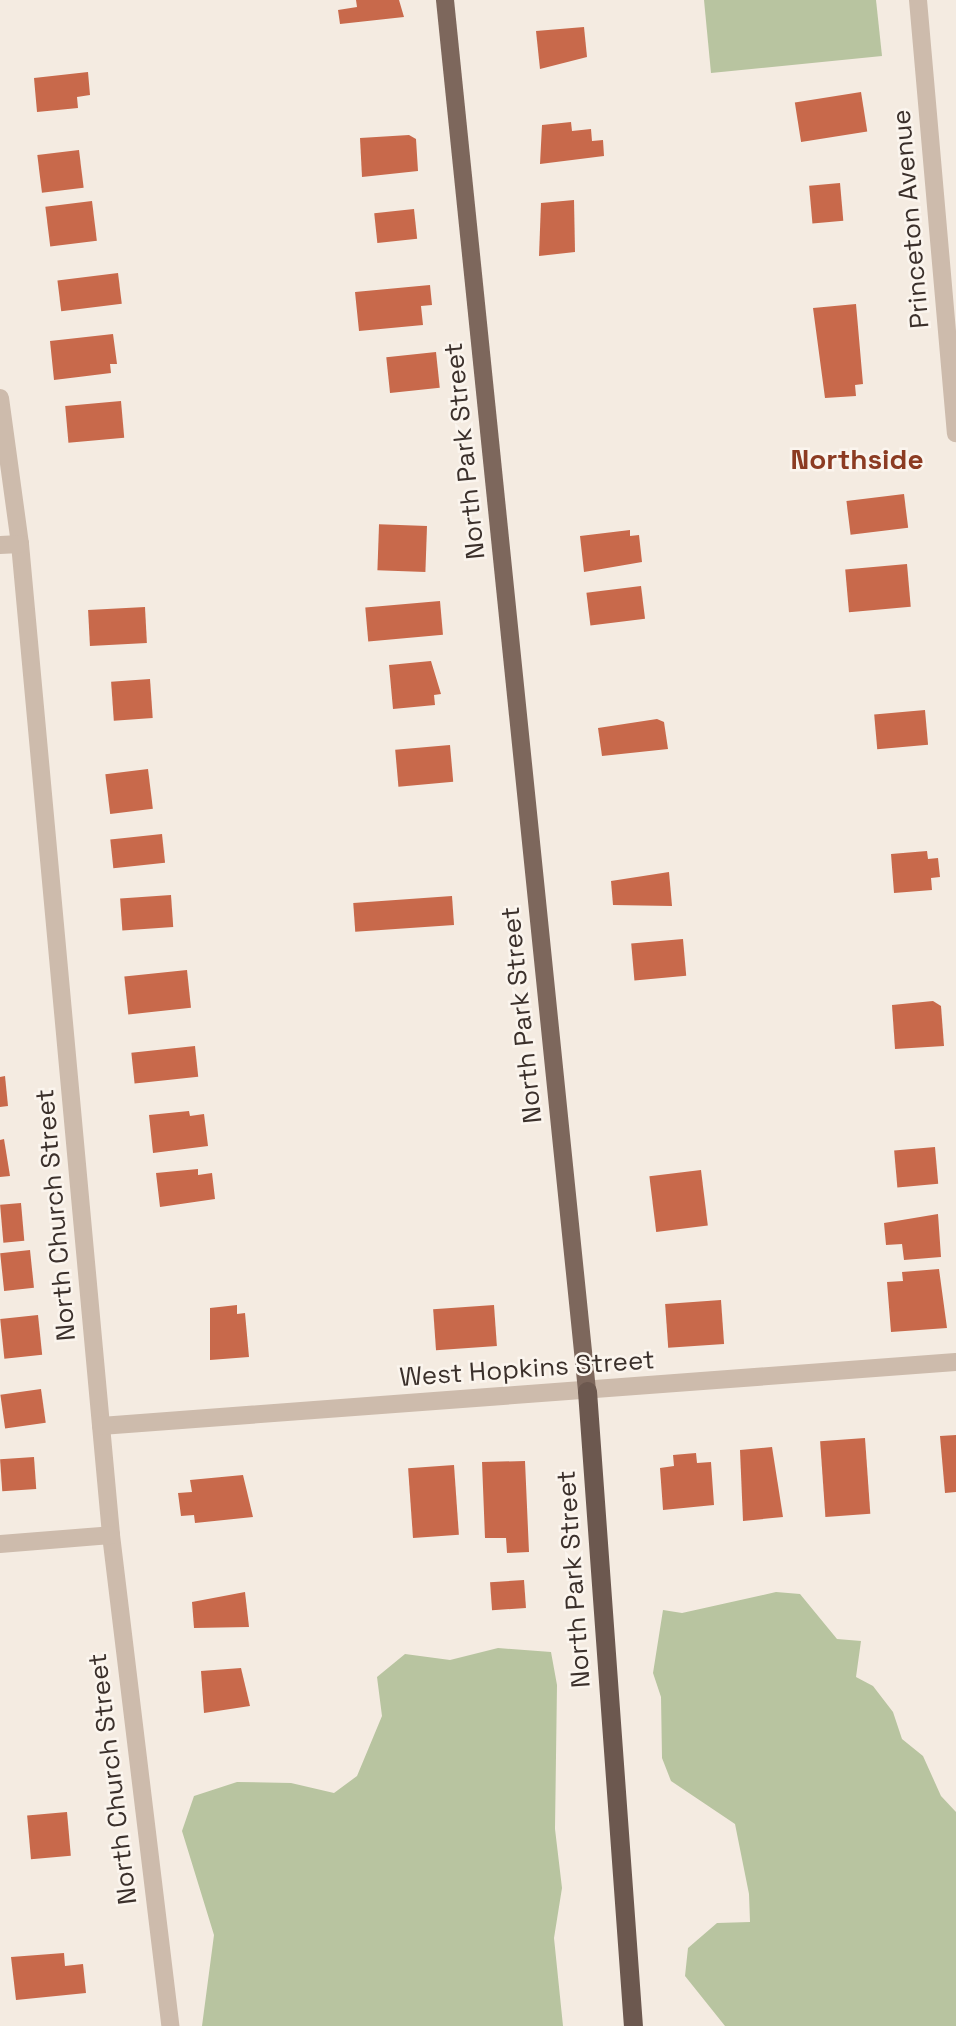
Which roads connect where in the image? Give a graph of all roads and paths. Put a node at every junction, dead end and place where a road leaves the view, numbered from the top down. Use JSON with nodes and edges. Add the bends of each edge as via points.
{"nodes":[{"id":1,"x":445,"y":0,"type":"edge"},
{"id":2,"x":918,"y":0,"type":"edge"},
{"id":3,"x":0,"y":398,"type":"edge"},
{"id":4,"x":956,"y":433,"type":"edge"},
{"id":5,"x":20,"y":544,"type":"junction"},
{"id":6,"x":0,"y":545,"type":"edge"},
{"id":7,"x":956,"y":1362,"type":"edge"},
{"id":8,"x":587,"y":1391,"type":"junction"},
{"id":9,"x":102,"y":1426,"type":"junction"},
{"id":10,"x":111,"y":1535,"type":"junction"},
{"id":11,"x":0,"y":1544,"type":"edge"},
{"id":12,"x":170,"y":2026,"type":"edge"},
{"id":13,"x":633,"y":2026,"type":"edge"}],
"edges":[{"from":1,"to":8,"type":"main road","name":"North Park Street"},
{"from":2,"to":4,"type":"street","name":"Princeton Avenue"},
{"from":3,"to":5,"type":"street","name":"North Church Street"},
{"from":5,"to":6,"type":"street"},
{"from":5,"to":9,"type":"street","name":"North Church Street"},
{"from":7,"to":8,"type":"street","name":"West Hopkins Street"},
{"from":8,"to":9,"type":"street","name":"West Hopkins Street"},
{"from":8,"to":13,"type":"highway","name":"North Park Street"},
{"from":9,"to":10,"type":"street","name":"North Church Street"},
{"from":10,"to":11,"type":"street"},
{"from":10,"to":12,"type":"street","name":"North Church Street"}]}
